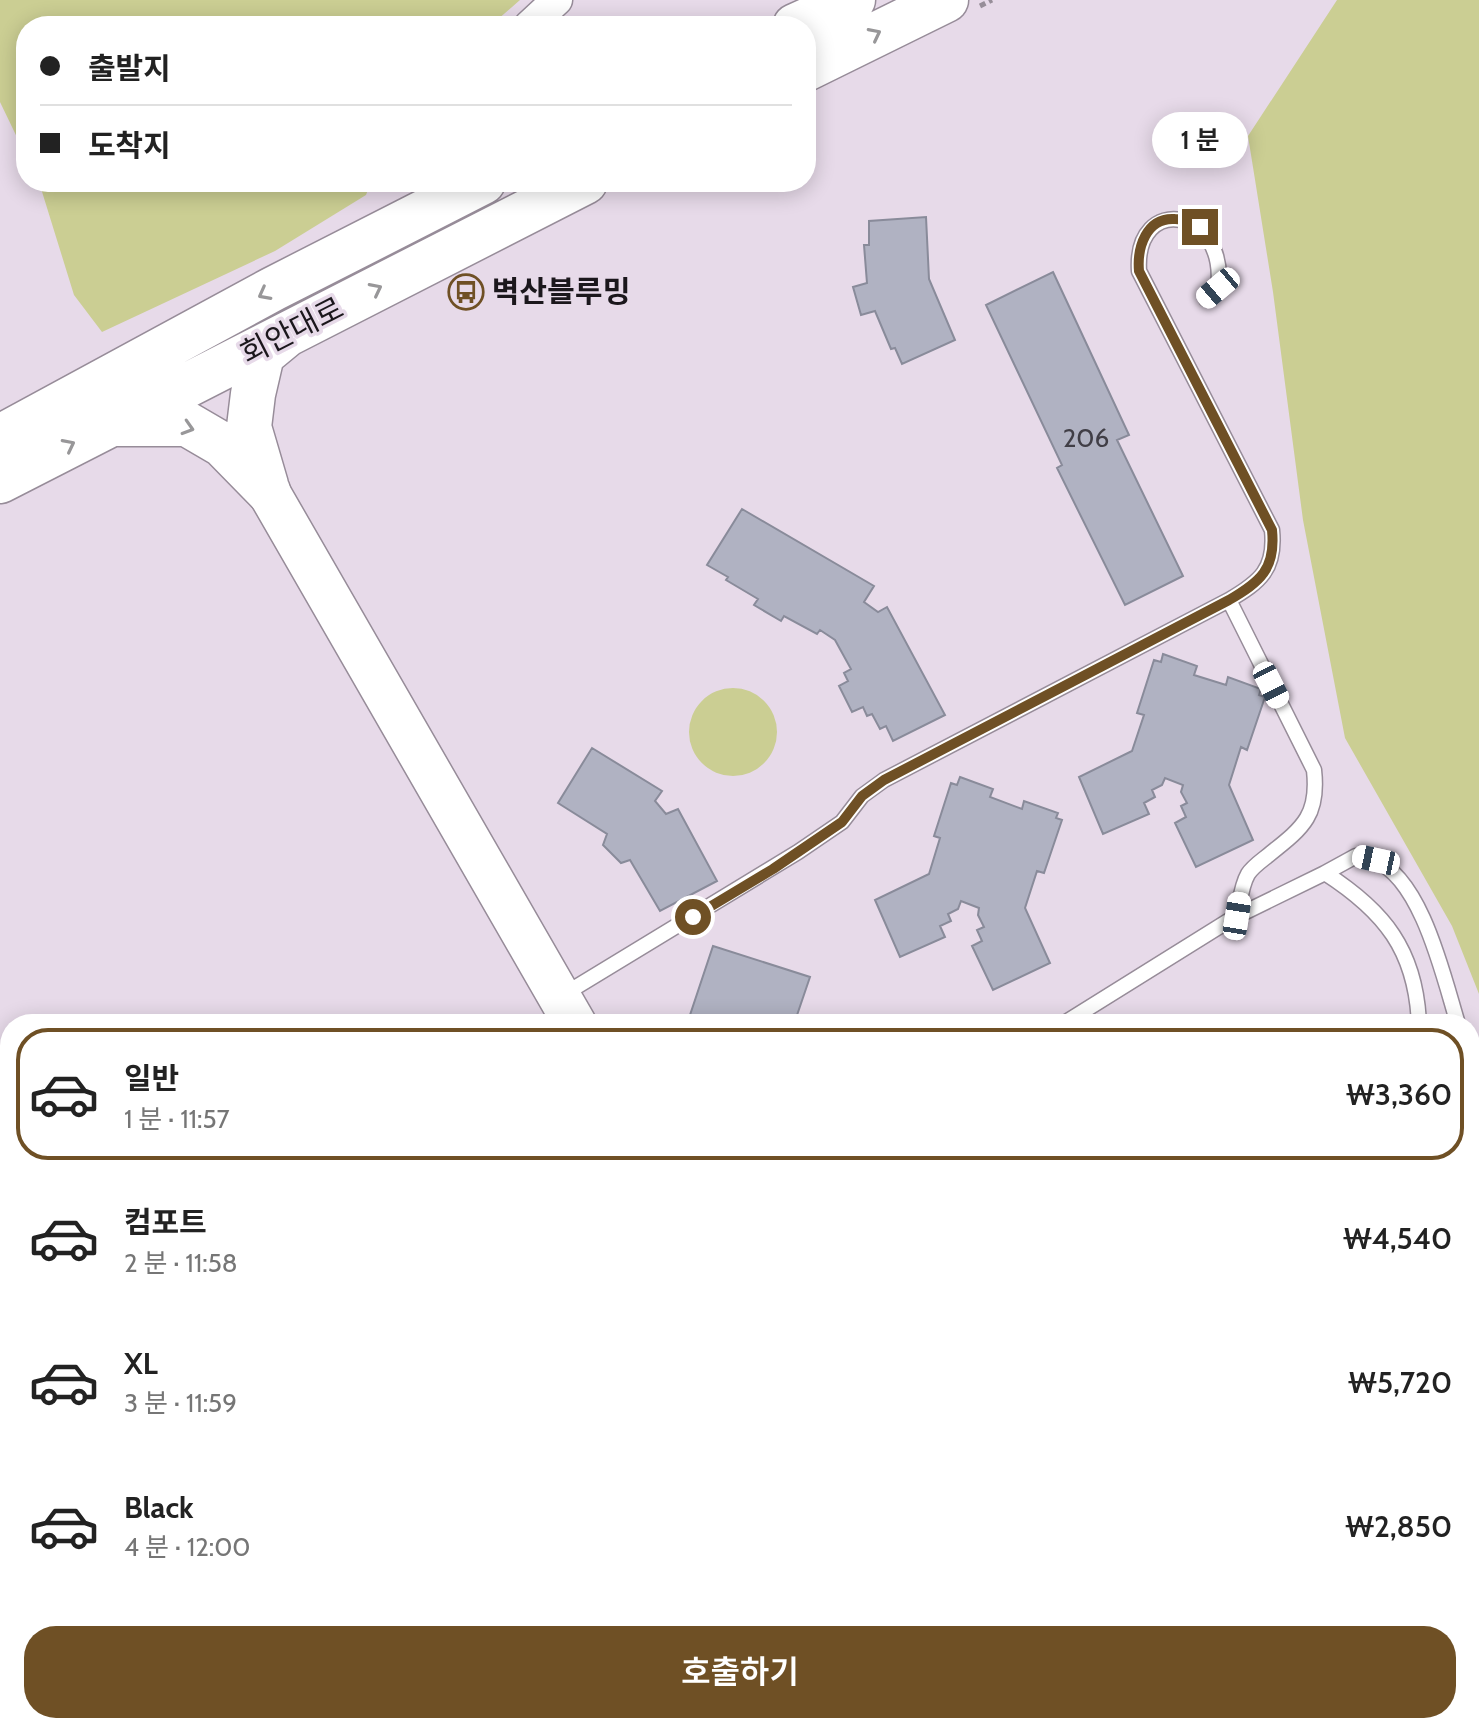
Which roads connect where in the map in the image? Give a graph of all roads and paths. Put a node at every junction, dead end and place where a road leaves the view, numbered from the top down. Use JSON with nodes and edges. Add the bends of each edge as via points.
{"nodes":[{"id":1,"x":557,"y":0,"type":"edge"},
{"id":2,"x":853,"y":0,"type":"edge"},
{"id":3,"x":946,"y":0,"type":"edge"},
{"id":4,"x":540,"y":16,"type":"edge"},
{"id":5,"x":816,"y":17,"type":"edge"},
{"id":6,"x":816,"y":64,"type":"edge"},
{"id":7,"x":453,"y":192,"type":"edge"},
{"id":8,"x":565,"y":192,"type":"edge"},
{"id":9,"x":1206,"y":299,"type":"dead end"},
{"id":10,"x":288,"y":333,"type":"junction"},
{"id":11,"x":111,"y":424,"type":"junction"},
{"id":12,"x":0,"y":437,"type":"edge"},
{"id":13,"x":0,"y":481,"type":"edge"},
{"id":14,"x":268,"y":491,"type":"junction"},
{"id":15,"x":1229,"y":600,"type":"junction"},
{"id":16,"x":1325,"y":873,"type":"junction"},
{"id":17,"x":1237,"y":916,"type":"junction"},
{"id":18,"x":567,"y":1011,"type":"edge"},
{"id":19,"x":1079,"y":1014,"type":"edge"},
{"id":20,"x":1417,"y":1014,"type":"edge"},
{"id":21,"x":1455,"y":1014,"type":"edge"}],
"edges":[{"from":1,"to":4,"type":"street"},
{"from":2,"to":5,"type":"main road"},
{"from":6,"to":3,"type":"main road","one_way":true},
{"from":7,"to":12,"type":"main road","name":"회안대로","one_way":true},
{"from":10,"to":8,"type":"main road","name":"회안대로","one_way":true},
{"from":9,"to":15,"type":"lane","via":[[1218,288],[1220,270],[1209,237],[1200,227],[1174,218],[1157,222],[1138,252],[1139,271],[1272,530],[1274,551],[1267,571]]},
{"from":10,"to":11,"type":"main road","name":"회안대로"},
{"from":10,"to":14,"type":"main road","via":[[262,355],[253,394],[249,427]]},
{"from":13,"to":11,"type":"main road","name":"회안대로","one_way":true},
{"from":11,"to":14,"type":"main road","one_way":true,"via":[[187,424],[223,445]]},
{"from":14,"to":18,"type":"street"},
{"from":15,"to":17,"type":"lane","via":[[1314,770],[1316,797],[1300,829],[1248,874]]},
{"from":15,"to":18,"type":"lane","via":[[884,780],[862,796],[842,822]]},
{"from":16,"to":17,"type":"lane"},
{"from":16,"to":20,"type":"lane","via":[[1377,912],[1394,933],[1411,974]]},
{"from":16,"to":21,"type":"lane","via":[[1356,856],[1376,860],[1399,880],[1429,930]]},
{"from":17,"to":19,"type":"lane"}]}
